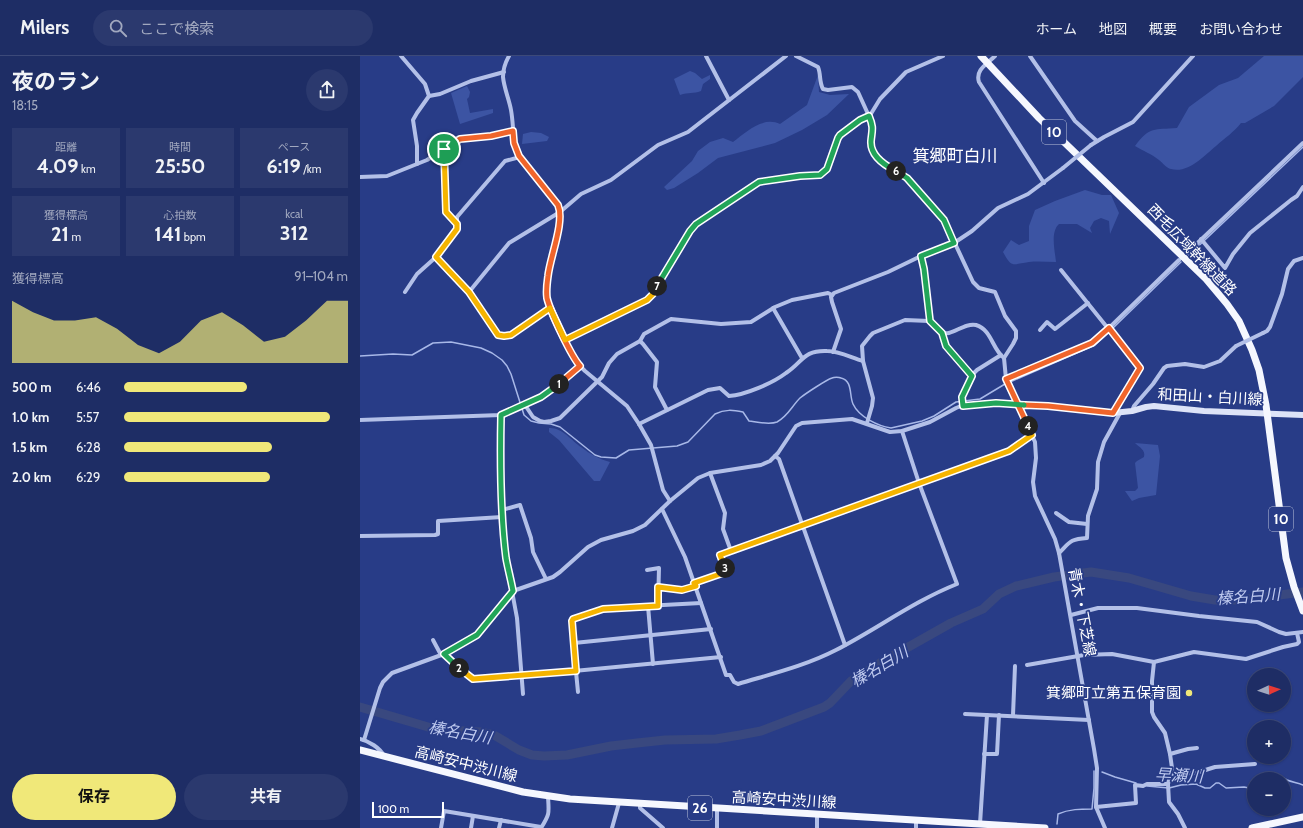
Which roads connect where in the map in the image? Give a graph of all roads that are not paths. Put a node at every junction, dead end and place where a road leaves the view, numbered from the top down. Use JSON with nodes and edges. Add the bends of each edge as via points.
{"nodes":[{"id":1,"x":401,"y":56,"type":"edge"},
{"id":2,"x":509,"y":56,"type":"edge"},
{"id":3,"x":706,"y":56,"type":"edge"},
{"id":4,"x":786,"y":56,"type":"edge"},
{"id":5,"x":796,"y":56,"type":"edge"},
{"id":6,"x":943,"y":56,"type":"edge"},
{"id":7,"x":981,"y":56,"type":"edge"},
{"id":8,"x":995,"y":56,"type":"edge"},
{"id":9,"x":1030,"y":56,"type":"edge"},
{"id":10,"x":1193,"y":56,"type":"edge"},
{"id":11,"x":988,"y":63,"type":"junction"},
{"id":12,"x":504,"y":72,"type":"junction"},
{"id":13,"x":428,"y":96,"type":"junction"},
{"id":14,"x":729,"y":100,"type":"junction"},
{"id":15,"x":869,"y":116,"type":"junction"},
{"id":16,"x":513,"y":131,"type":"junction"},
{"id":17,"x":1097,"y":141,"type":"junction"},
{"id":18,"x":1303,"y":144,"type":"edge"},
{"id":19,"x":444,"y":149,"type":"junction"},
{"id":20,"x":520,"y":157,"type":"junction"},
{"id":21,"x":417,"y":164,"type":"junction"},
{"id":22,"x":360,"y":177,"type":"edge"},
{"id":23,"x":1044,"y":183,"type":"junction"},
{"id":24,"x":1303,"y":187,"type":"edge"},
{"id":25,"x":560,"y":212,"type":"junction"},
{"id":26,"x":457,"y":224,"type":"junction"},
{"id":27,"x":1201,"y":240,"type":"junction"},
{"id":28,"x":954,"y":243,"type":"junction"},
{"id":29,"x":1187,"y":253,"type":"dead end"},
{"id":30,"x":921,"y":256,"type":"junction"},
{"id":31,"x":436,"y":257,"type":"junction"},
{"id":32,"x":1303,"y":258,"type":"edge"},
{"id":33,"x":1179,"y":260,"type":"dead end"},
{"id":34,"x":1061,"y":270,"type":"dead end"},
{"id":35,"x":405,"y":292,"type":"dead end"},
{"id":36,"x":469,"y":292,"type":"junction"},
{"id":37,"x":832,"y":295,"type":"junction"},
{"id":38,"x":1088,"y":303,"type":"junction"},
{"id":39,"x":550,"y":308,"type":"junction"},
{"id":40,"x":773,"y":308,"type":"junction"},
{"id":41,"x":930,"y":321,"type":"junction"},
{"id":42,"x":1109,"y":328,"type":"junction"},
{"id":43,"x":1040,"y":330,"type":"dead end"},
{"id":44,"x":942,"y":333,"type":"junction"},
{"id":45,"x":565,"y":340,"type":"junction"},
{"id":46,"x":640,"y":341,"type":"junction"},
{"id":47,"x":833,"y":352,"type":"junction"},
{"id":48,"x":1002,"y":356,"type":"junction"},
{"id":49,"x":802,"y":358,"type":"junction"},
{"id":50,"x":863,"y":361,"type":"junction"},
{"id":51,"x":580,"y":366,"type":"junction"},
{"id":52,"x":972,"y":376,"type":"junction"},
{"id":53,"x":1006,"y":379,"type":"junction"},
{"id":54,"x":598,"y":382,"type":"junction"},
{"id":55,"x":525,"y":405,"type":"junction"},
{"id":56,"x":963,"y":405,"type":"junction"},
{"id":57,"x":1018,"y":405,"type":"junction"},
{"id":58,"x":667,"y":410,"type":"junction"},
{"id":59,"x":1132,"y":411,"type":"junction"},
{"id":60,"x":1113,"y":413,"type":"junction"},
{"id":61,"x":1120,"y":413,"type":"junction"},
{"id":62,"x":1267,"y":413,"type":"junction"},
{"id":63,"x":501,"y":415,"type":"junction"},
{"id":64,"x":1303,"y":415,"type":"edge"},
{"id":65,"x":360,"y":420,"type":"edge"},
{"id":66,"x":867,"y":422,"type":"junction"},
{"id":67,"x":639,"y":424,"type":"junction"},
{"id":68,"x":902,"y":431,"type":"junction"},
{"id":69,"x":1032,"y":435,"type":"junction"},
{"id":70,"x":775,"y":456,"type":"junction"},
{"id":71,"x":710,"y":473,"type":"junction"},
{"id":72,"x":919,"y":483,"type":"junction"},
{"id":73,"x":670,"y":501,"type":"junction"},
{"id":74,"x":662,"y":509,"type":"junction"},
{"id":75,"x":502,"y":510,"type":"junction"},
{"id":76,"x":1056,"y":513,"type":"dead end"},
{"id":77,"x":502,"y":517,"type":"junction"},
{"id":78,"x":1087,"y":524,"type":"junction"},
{"id":79,"x":802,"y":526,"type":"junction"},
{"id":80,"x":360,"y":536,"type":"edge"},
{"id":81,"x":731,"y":552,"type":"junction"},
{"id":82,"x":1059,"y":553,"type":"junction"},
{"id":83,"x":647,"y":570,"type":"dead end"},
{"id":84,"x":546,"y":579,"type":"junction"},
{"id":85,"x":695,"y":584,"type":"junction"},
{"id":86,"x":658,"y":587,"type":"junction"},
{"id":87,"x":513,"y":591,"type":"junction"},
{"id":88,"x":701,"y":603,"type":"junction"},
{"id":89,"x":648,"y":606,"type":"junction"},
{"id":90,"x":658,"y":606,"type":"junction"},
{"id":91,"x":1303,"y":611,"type":"edge"},
{"id":92,"x":1071,"y":615,"type":"junction"},
{"id":93,"x":711,"y":629,"type":"junction"},
{"id":94,"x":1303,"y":632,"type":"edge"},
{"id":95,"x":1297,"y":633,"type":"junction"},
{"id":96,"x":651,"y":636,"type":"junction"},
{"id":97,"x":433,"y":640,"type":"dead end"},
{"id":98,"x":574,"y":643,"type":"junction"},
{"id":99,"x":845,"y":645,"type":"junction"},
{"id":100,"x":442,"y":655,"type":"junction"},
{"id":101,"x":1078,"y":656,"type":"junction"},
{"id":102,"x":720,"y":657,"type":"junction"},
{"id":103,"x":1154,"y":662,"type":"junction"},
{"id":104,"x":653,"y":664,"type":"junction"},
{"id":105,"x":1027,"y":665,"type":"dead end"},
{"id":106,"x":1016,"y":666,"type":"dead end"},
{"id":107,"x":576,"y":671,"type":"junction"},
{"id":108,"x":522,"y":676,"type":"junction"},
{"id":109,"x":578,"y":692,"type":"dead end"},
{"id":110,"x":523,"y":694,"type":"dead end"},
{"id":111,"x":965,"y":714,"type":"dead end"},
{"id":112,"x":986,"y":715,"type":"junction"},
{"id":113,"x":999,"y":715,"type":"junction"},
{"id":114,"x":1013,"y":715,"type":"junction"},
{"id":115,"x":1089,"y":720,"type":"junction"},
{"id":116,"x":362,"y":740,"type":"edge"},
{"id":117,"x":1197,"y":748,"type":"dead end"},
{"id":118,"x":360,"y":750,"type":"edge"},
{"id":119,"x":984,"y":754,"type":"junction"},
{"id":120,"x":1170,"y":754,"type":"junction"},
{"id":121,"x":384,"y":756,"type":"junction"},
{"id":122,"x":1255,"y":764,"type":"dead end"},
{"id":123,"x":1170,"y":774,"type":"junction"},
{"id":124,"x":1168,"y":787,"type":"junction"},
{"id":125,"x":548,"y":797,"type":"junction"},
{"id":126,"x":619,"y":803,"type":"junction"},
{"id":127,"x":640,"y":804,"type":"junction"},
{"id":128,"x":1096,"y":807,"type":"junction"},
{"id":129,"x":717,"y":809,"type":"junction"},
{"id":130,"x":817,"y":815,"type":"junction"},
{"id":131,"x":473,"y":816,"type":"junction"},
{"id":132,"x":1303,"y":817,"type":"edge"},
{"id":133,"x":500,"y":820,"type":"junction"},
{"id":134,"x":659,"y":824,"type":"junction"},
{"id":135,"x":916,"y":824,"type":"edge"},
{"id":136,"x":980,"y":824,"type":"junction"},
{"id":137,"x":541,"y":827,"type":"edge"},
{"id":138,"x":1028,"y":827,"type":"edge"},
{"id":139,"x":442,"y":828,"type":"edge"},
{"id":140,"x":471,"y":828,"type":"edge"},
{"id":141,"x":499,"y":828,"type":"edge"},
{"id":142,"x":612,"y":828,"type":"edge"},
{"id":143,"x":655,"y":828,"type":"edge"},
{"id":144,"x":663,"y":828,"type":"edge"},
{"id":145,"x":717,"y":828,"type":"edge"},
{"id":146,"x":817,"y":828,"type":"edge"},
{"id":147,"x":1045,"y":828,"type":"edge"},
{"id":148,"x":1105,"y":828,"type":"edge"},
{"id":149,"x":1185,"y":828,"type":"edge"},
{"id":150,"x":1252,"y":828,"type":"edge"}],
"edges":[{"from":1,"to":13,"type":"street","via":[[425,84]]},
{"from":2,"to":12,"type":"street"},
{"from":3,"to":14,"type":"street"},
{"from":4,"to":14,"type":"street"},
{"from":5,"to":15,"type":"street","via":[[818,68],[823,89],[855,89]]},
{"from":6,"to":15,"type":"street","via":[[903,74]]},
{"from":7,"to":11,"type":"main road","name":"西毛広域幹線道路","number":"10"},
{"from":8,"to":11,"type":"street"},
{"from":9,"to":17,"type":"street","via":[[1070,115]]},
{"from":10,"to":17,"type":"street","via":[[1133,122]]},
{"from":11,"to":23,"type":"street","via":[[979,70],[979,82]]},
{"from":11,"to":62,"type":"main road","name":"西毛広域幹線道路","number":"10","via":[[1039,118],[1218,292],[1239,321],[1252,350],[1261,377]]},
{"from":12,"to":13,"type":"street"},
{"from":12,"to":16,"type":"street"},
{"from":13,"to":21,"type":"street","via":[[413,120]]},
{"from":14,"to":25,"type":"street","via":[[688,132],[658,145],[611,180],[581,194]]},
{"from":15,"to":28,"type":"street","via":[[873,125],[871,142],[875,154],[886,166],[910,181],[946,223]]},
{"from":15,"to":45,"type":"street","via":[[840,135],[824,173],[817,176],[759,182],[696,224],[650,297]]},
{"from":16,"to":19,"type":"street","via":[[460,139]]},
{"from":16,"to":20,"type":"street","via":[[516,151]]},
{"from":17,"to":23,"type":"street","bridge":true},
{"from":18,"to":27,"type":"street"},
{"from":19,"to":21,"type":"street"},
{"from":19,"to":26,"type":"street","via":[[446,212]]},
{"from":20,"to":25,"type":"street","via":[[551,195]]},
{"from":20,"to":26,"type":"street","via":[[503,163],[457,218]]},
{"from":21,"to":22,"type":"street","via":[[387,176]]},
{"from":23,"to":28,"type":"street","via":[[1028,194],[998,208]]},
{"from":24,"to":27,"type":"street","via":[[1297,196],[1250,233],[1225,268]]},
{"from":25,"to":36,"type":"street","via":[[509,243]]},
{"from":25,"to":39,"type":"street","via":[[548,276]]},
{"from":26,"to":31,"type":"street","via":[[457,231]]},
{"from":27,"to":29,"type":"street"},
{"from":28,"to":30,"type":"street"},
{"from":28,"to":48,"type":"street","via":[[973,282],[979,288],[996,292],[1005,316],[1016,331],[1013,344]]},
{"from":30,"to":37,"type":"street"},
{"from":30,"to":41,"type":"street"},
{"from":31,"to":35,"type":"street","via":[[417,274]]},
{"from":31,"to":36,"type":"street"},
{"from":32,"to":59,"type":"street","bridge":true,"via":[[1294,261],[1288,268],[1282,294],[1268,330],[1236,346],[1220,361],[1204,367],[1185,364],[1166,366]]},
{"from":33,"to":42,"type":"street"},
{"from":34,"to":38,"type":"street"},
{"from":36,"to":39,"type":"street","via":[[501,336],[511,335]]},
{"from":37,"to":40,"type":"street","via":[[796,299]]},
{"from":37,"to":47,"type":"street","via":[[841,328]]},
{"from":38,"to":42,"type":"street"},
{"from":38,"to":43,"type":"street","via":[[1055,330],[1047,322]]},
{"from":39,"to":45,"type":"street"},
{"from":40,"to":46,"type":"street","via":[[751,322],[721,324],[671,319],[644,334]]},
{"from":40,"to":49,"type":"street"},
{"from":41,"to":44,"type":"street"},
{"from":41,"to":50,"type":"street","via":[[905,320],[873,333],[863,344]]},
{"from":42,"to":53,"type":"street","via":[[1092,343]]},
{"from":42,"to":60,"type":"street","via":[[1140,368]]},
{"from":44,"to":48,"type":"street","via":[[950,333],[968,325],[976,326],[986,330]]},
{"from":44,"to":52,"type":"street","via":[[946,346]]},
{"from":45,"to":51,"type":"street"},
{"from":46,"to":54,"type":"street","via":[[612,358]]},
{"from":46,"to":58,"type":"street","via":[[657,362],[655,387]]},
{"from":47,"to":49,"type":"street","via":[[810,353]]},
{"from":47,"to":50,"type":"street"},
{"from":48,"to":52,"type":"street","via":[[977,370]]},
{"from":48,"to":53,"type":"street","name":"青木・下芝線"},
{"from":49,"to":58,"type":"street","via":[[782,376],[740,395],[729,396],[720,388],[715,388]]},
{"from":50,"to":66,"type":"street","via":[[873,398]]},
{"from":51,"to":54,"type":"street"},
{"from":51,"to":55,"type":"street","via":[[547,393]]},
{"from":52,"to":56,"type":"street","via":[[962,398]]},
{"from":53,"to":57,"type":"street","name":"青木・下芝線"},
{"from":54,"to":55,"type":"street","via":[[556,420],[544,422],[536,419]]},
{"from":54,"to":67,"type":"street","via":[[627,406]]},
{"from":55,"to":63,"type":"street"},
{"from":56,"to":57,"type":"street","name":"和田山・白川線"},
{"from":56,"to":68,"type":"street","name":"和田山・白川線","via":[[930,422]]},
{"from":57,"to":60,"type":"street","name":"和田山・白川線"},
{"from":57,"to":69,"type":"street","name":"青木・下芝線"},
{"from":58,"to":67,"type":"street"},
{"from":59,"to":61,"type":"street","name":"和田山・白川線"},
{"from":59,"to":62,"type":"street","name":"和田山・白川線","via":[[1154,406]]},
{"from":60,"to":61,"type":"street","name":"和田山・白川線"},
{"from":61,"to":78,"type":"street","via":[[1104,442],[1098,462],[1097,489]]},
{"from":62,"to":64,"type":"street","name":"和田山・白川線"},
{"from":62,"to":91,"type":"main road","name":"西毛広域幹線道路","number":"10","via":[[1289,570]]},
{"from":63,"to":65,"type":"street"},
{"from":63,"to":75,"type":"street"},
{"from":66,"to":68,"type":"street","name":"和田山・白川線","via":[[890,432]]},
{"from":66,"to":70,"type":"street","name":"和田山・白川線","via":[[852,419],[802,423],[796,426]]},
{"from":67,"to":73,"type":"street","via":[[651,445],[663,490]]},
{"from":68,"to":72,"type":"street"},
{"from":69,"to":72,"type":"street","via":[[1009,451]]},
{"from":69,"to":82,"type":"street","name":"青木・下芝線","via":[[1036,451],[1033,482],[1035,496]]},
{"from":70,"to":71,"type":"street","name":"和田山・白川線","via":[[761,465]]},
{"from":70,"to":79,"type":"street","via":[[779,459]]},
{"from":71,"to":73,"type":"street","name":"和田山・白川線","via":[[698,478]]},
{"from":71,"to":81,"type":"street","via":[[725,513],[723,529]]},
{"from":72,"to":79,"type":"street"},
{"from":72,"to":99,"type":"street","via":[[957,584],[937,592]]},
{"from":73,"to":74,"type":"street","name":"和田山・白川線"},
{"from":74,"to":84,"type":"street","name":"和田山・白川線","via":[[633,532],[601,540],[588,547],[560,572]]},
{"from":74,"to":85,"type":"street"},
{"from":75,"to":77,"type":"street"},
{"from":75,"to":84,"type":"street","via":[[520,505],[533,552]]},
{"from":76,"to":78,"type":"street","via":[[1069,522]]},
{"from":77,"to":80,"type":"street","via":[[438,521],[438,534],[435,535]]},
{"from":77,"to":87,"type":"street","via":[[506,559]]},
{"from":78,"to":82,"type":"street","via":[[1086,538],[1071,540]]},
{"from":79,"to":81,"type":"street"},
{"from":79,"to":99,"type":"street"},
{"from":81,"to":85,"type":"street","via":[[720,555],[726,572]]},
{"from":82,"to":92,"type":"street","name":"青木・下芝線"},
{"from":83,"to":86,"type":"street","via":[[659,568]]},
{"from":84,"to":87,"type":"street","name":"和田山・白川線"},
{"from":85,"to":86,"type":"street","via":[[682,590]]},
{"from":85,"to":88,"type":"street"},
{"from":86,"to":90,"type":"street"},
{"from":87,"to":100,"type":"street","via":[[477,635]]},
{"from":87,"to":108,"type":"street"},
{"from":88,"to":90,"type":"street"},
{"from":88,"to":93,"type":"street"},
{"from":89,"to":90,"type":"street"},
{"from":89,"to":96,"type":"street"},
{"from":89,"to":98,"type":"street","via":[[603,609],[573,619]]},
{"from":92,"to":95,"type":"street","via":[[1098,608],[1137,608],[1257,622],[1286,634]]},
{"from":92,"to":101,"type":"street","name":"青木・下芝線"},
{"from":93,"to":96,"type":"street"},
{"from":93,"to":102,"type":"street"},
{"from":94,"to":95,"type":"street"},
{"from":95,"to":103,"type":"street","via":[[1297,644],[1246,659],[1194,652]]},
{"from":96,"to":98,"type":"street"},
{"from":96,"to":104,"type":"street"},
{"from":97,"to":100,"type":"street"},
{"from":98,"to":107,"type":"street"},
{"from":99,"to":102,"type":"street","via":[[812,661],[738,684],[730,675],[726,675]]},
{"from":100,"to":108,"type":"street","via":[[473,679]]},
{"from":100,"to":116,"type":"street","via":[[392,673],[383,682],[366,735]]},
{"from":101,"to":103,"type":"street","via":[[1112,654]]},
{"from":101,"to":105,"type":"street"},
{"from":101,"to":115,"type":"street","name":"青木・下芝線"},
{"from":102,"to":104,"type":"street"},
{"from":103,"to":120,"type":"street","via":[[1152,712],[1164,732]]},
{"from":104,"to":107,"type":"street"},
{"from":106,"to":114,"type":"street"},
{"from":107,"to":108,"type":"street"},
{"from":107,"to":109,"type":"street"},
{"from":108,"to":110,"type":"street"},
{"from":111,"to":112,"type":"street"},
{"from":112,"to":113,"type":"street"},
{"from":112,"to":119,"type":"street"},
{"from":113,"to":114,"type":"street"},
{"from":113,"to":119,"type":"street","via":[[997,754]]},
{"from":114,"to":115,"type":"street"},
{"from":115,"to":128,"type":"street","name":"青木・下芝線","via":[[1097,768]]},
{"from":116,"to":121,"type":"street","via":[[381,751]]},
{"from":117,"to":120,"type":"street"},
{"from":118,"to":121,"type":"main road","name":"高崎安中渋川線","number":"26"},
{"from":119,"to":136,"type":"street"},
{"from":120,"to":123,"type":"street"},
{"from":121,"to":125,"type":"main road","name":"高崎安中渋川線","number":"26"},
{"from":122,"to":123,"type":"street","via":[[1215,767],[1196,773]]},
{"from":123,"to":124,"type":"street"},
{"from":124,"to":128,"type":"street","via":[[1135,785],[1136,803]]},
{"from":124,"to":149,"type":"street","via":[[1169,802]]},
{"from":125,"to":126,"type":"main road","name":"高崎安中渋川線","number":"26"},
{"from":125,"to":137,"type":"street","via":[[548,818]]},
{"from":126,"to":127,"type":"main road","name":"高崎安中渋川線","number":"26"},
{"from":126,"to":142,"type":"street"},
{"from":127,"to":129,"type":"main road","name":"高崎安中渋川線","number":"26"},
{"from":127,"to":134,"type":"street","via":[[640,808]]},
{"from":128,"to":148,"type":"street","name":"青木・下芝線"},
{"from":129,"to":130,"type":"main road","name":"高崎安中渋川線","number":"26"},
{"from":129,"to":145,"type":"street"},
{"from":130,"to":135,"type":"main road","name":"高崎安中渋川線","number":"26"},
{"from":130,"to":146,"type":"street"},
{"from":131,"to":133,"type":"street"},
{"from":131,"to":139,"type":"street","via":[[444,811]]},
{"from":131,"to":140,"type":"street"},
{"from":132,"to":150,"type":"main road"},
{"from":133,"to":137,"type":"street"},
{"from":133,"to":141,"type":"street"},
{"from":134,"to":143,"type":"street"},
{"from":134,"to":144,"type":"street"},
{"from":135,"to":136,"type":"main road","name":"高崎安中渋川線","number":"26"},
{"from":136,"to":138,"type":"main road","name":"高崎安中渋川線","number":"26"},
{"from":138,"to":147,"type":"main road","name":"高崎安中渋川線","number":"26"}]}
